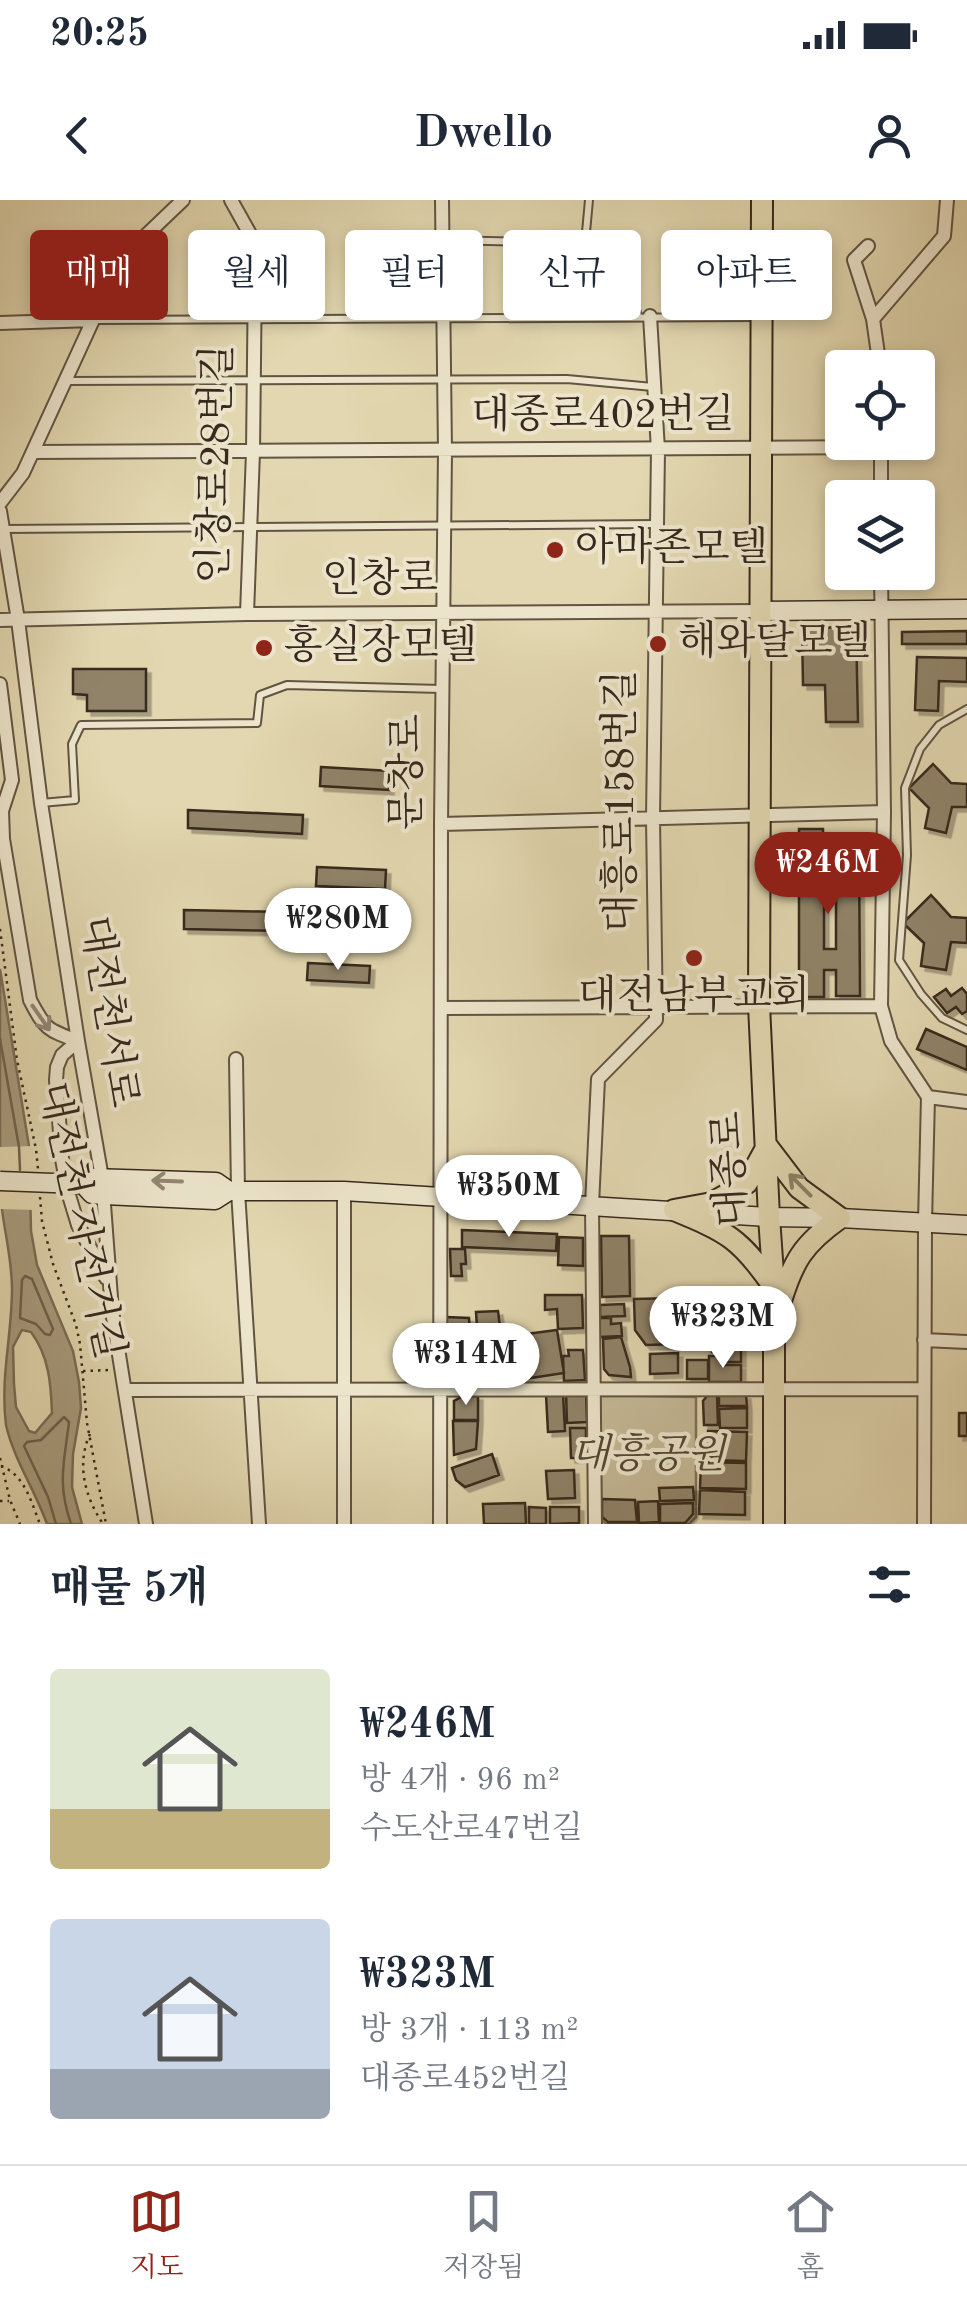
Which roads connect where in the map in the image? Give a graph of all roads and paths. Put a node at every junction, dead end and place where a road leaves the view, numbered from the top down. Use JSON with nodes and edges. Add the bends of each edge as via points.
{"nodes":[{"id":1,"x":183,"y":200,"type":"edge"},
{"id":2,"x":232,"y":200,"type":"edge"},
{"id":3,"x":442,"y":200,"type":"edge"},
{"id":4,"x":589,"y":200,"type":"edge"},
{"id":5,"x":762,"y":200,"type":"edge"},
{"id":6,"x":947,"y":200,"type":"edge"},
{"id":7,"x":152,"y":230,"type":"edge"},
{"id":8,"x":248,"y":230,"type":"edge"},
{"id":9,"x":442,"y":230,"type":"edge"},
{"id":10,"x":586,"y":230,"type":"edge"},
{"id":11,"x":762,"y":230,"type":"edge"},
{"id":12,"x":868,"y":246,"type":"dead end"},
{"id":13,"x":641,"y":310,"type":"edge"},
{"id":14,"x":644,"y":316,"type":"junction"},
{"id":15,"x":661,"y":316,"type":"edge"},
{"id":16,"x":483,"y":318,"type":"edge"},
{"id":17,"x":872,"y":318,"type":"junction"},
{"id":18,"x":93,"y":320,"type":"joint"},
{"id":19,"x":254,"y":320,"type":"edge"},
{"id":20,"x":444,"y":320,"type":"edge"},
{"id":21,"x":761,"y":320,"type":"edge"},
{"id":22,"x":0,"y":323,"type":"edge"},
{"id":23,"x":877,"y":350,"type":"edge"},
{"id":24,"x":253,"y":380,"type":"junction"},
{"id":25,"x":444,"y":380,"type":"junction"},
{"id":26,"x":65,"y":382,"type":"junction"},
{"id":27,"x":654,"y":387,"type":"junction"},
{"id":28,"x":825,"y":447,"type":"edge"},
{"id":29,"x":761,"y":449,"type":"junction"},
{"id":30,"x":658,"y":450,"type":"junction"},
{"id":31,"x":445,"y":451,"type":"junction"},
{"id":32,"x":33,"y":452,"type":"junction"},
{"id":33,"x":253,"y":452,"type":"junction"},
{"id":34,"x":0,"y":503,"type":"edge"},
{"id":35,"x":0,"y":511,"type":"edge"},
{"id":36,"x":657,"y":524,"type":"junction"},
{"id":37,"x":443,"y":526,"type":"junction"},
{"id":38,"x":250,"y":527,"type":"junction"},
{"id":39,"x":2,"y":529,"type":"junction"},
{"id":40,"x":3,"y":550,"type":"edge"},
{"id":41,"x":881,"y":590,"type":"edge"},
{"id":42,"x":967,"y":609,"type":"edge"},
{"id":43,"x":881,"y":610,"type":"junction"},
{"id":44,"x":760,"y":611,"type":"junction"},
{"id":45,"x":656,"y":612,"type":"junction"},
{"id":46,"x":442,"y":613,"type":"junction"},
{"id":47,"x":247,"y":614,"type":"junction"},
{"id":48,"x":1,"y":620,"type":"edge"},
{"id":49,"x":18,"y":620,"type":"junction"},
{"id":50,"x":0,"y":684,"type":"edge"},
{"id":51,"x":442,"y":689,"type":"junction"},
{"id":52,"x":967,"y":709,"type":"edge"},
{"id":53,"x":41,"y":804,"type":"junction"},
{"id":54,"x":884,"y":812,"type":"junction"},
{"id":55,"x":760,"y":816,"type":"junction"},
{"id":56,"x":653,"y":818,"type":"junction"},
{"id":57,"x":442,"y":824,"type":"junction"},
{"id":58,"x":0,"y":929,"type":"edge"},
{"id":59,"x":759,"y":1005,"type":"junction"},
{"id":60,"x":881,"y":1006,"type":"junction"},
{"id":61,"x":441,"y":1008,"type":"junction"},
{"id":62,"x":656,"y":1009,"type":"junction"},
{"id":63,"x":967,"y":1030,"type":"edge"},
{"id":64,"x":78,"y":1041,"type":"junction"},
{"id":65,"x":236,"y":1060,"type":"dead end"},
{"id":66,"x":928,"y":1097,"type":"junction"},
{"id":67,"x":967,"y":1102,"type":"edge"},
{"id":68,"x":767,"y":1146,"type":"junction"},
{"id":69,"x":38,"y":1167,"type":"dead end"},
{"id":70,"x":0,"y":1181,"type":"edge"},
{"id":71,"x":40,"y":1185,"type":"dead end"},
{"id":72,"x":92,"y":1186,"type":"junction"},
{"id":73,"x":344,"y":1191,"type":"junction"},
{"id":74,"x":234,"y":1192,"type":"junction"},
{"id":75,"x":442,"y":1199,"type":"junction"},
{"id":76,"x":592,"y":1205,"type":"junction"},
{"id":77,"x":674,"y":1210,"type":"junction"},
{"id":78,"x":768,"y":1217,"type":"junction"},
{"id":79,"x":840,"y":1218,"type":"junction"},
{"id":80,"x":924,"y":1222,"type":"junction"},
{"id":81,"x":967,"y":1225,"type":"edge"},
{"id":82,"x":109,"y":1283,"type":"junction"},
{"id":83,"x":774,"y":1288,"type":"junction"},
{"id":84,"x":775,"y":1322,"type":"junction"},
{"id":85,"x":924,"y":1340,"type":"junction"},
{"id":86,"x":967,"y":1342,"type":"edge"},
{"id":87,"x":113,"y":1370,"type":"dead end"},
{"id":88,"x":83,"y":1371,"type":"junction"},
{"id":89,"x":774,"y":1389,"type":"junction"},
{"id":90,"x":924,"y":1389,"type":"junction"},
{"id":91,"x":125,"y":1390,"type":"junction"},
{"id":92,"x":249,"y":1390,"type":"junction"},
{"id":93,"x":344,"y":1390,"type":"junction"},
{"id":94,"x":441,"y":1390,"type":"junction"},
{"id":95,"x":594,"y":1390,"type":"junction"},
{"id":96,"x":90,"y":1432,"type":"junction"},
{"id":97,"x":0,"y":1458,"type":"edge"},
{"id":98,"x":2,"y":1466,"type":"edge"},
{"id":99,"x":10,"y":1500,"type":"junction"},
{"id":100,"x":0,"y":1502,"type":"edge"},
{"id":101,"x":20,"y":1524,"type":"edge"},
{"id":102,"x":40,"y":1524,"type":"edge"},
{"id":103,"x":105,"y":1524,"type":"edge"},
{"id":104,"x":146,"y":1524,"type":"edge"},
{"id":105,"x":258,"y":1524,"type":"edge"},
{"id":106,"x":344,"y":1524,"type":"edge"},
{"id":107,"x":440,"y":1524,"type":"edge"},
{"id":108,"x":595,"y":1524,"type":"edge"},
{"id":109,"x":774,"y":1524,"type":"edge"},
{"id":110,"x":924,"y":1524,"type":"edge"}],
"edges":[{"from":1,"to":7,"type":"street"},
{"from":2,"to":8,"type":"street","name":"인창로28번길"},
{"from":3,"to":9,"type":"street","name":"문창로"},
{"from":4,"to":10,"type":"lane"},
{"from":5,"to":11,"type":"main road","name":"대종로"},
{"from":6,"to":17,"type":"street","via":[[944,236]]},
{"from":12,"to":17,"type":"street","via":[[854,260]]},
{"from":13,"to":14,"type":"lane"},
{"from":14,"to":15,"type":"lane"},
{"from":14,"to":16,"type":"lane"},
{"from":14,"to":27,"type":"street","name":"대흥로158번길"},
{"from":17,"to":23,"type":"street"},
{"from":18,"to":22,"type":"street"},
{"from":18,"to":26,"type":"street"},
{"from":19,"to":24,"type":"street","name":"인창로28번길"},
{"from":20,"to":25,"type":"street","name":"문창로"},
{"from":21,"to":29,"type":"main road","name":"대종로"},
{"from":24,"to":25,"type":"lane"},
{"from":24,"to":26,"type":"lane"},
{"from":24,"to":33,"type":"street","name":"인창로28번길"},
{"from":25,"to":27,"type":"lane","via":[[567,379]]},
{"from":25,"to":31,"type":"street","name":"문창로"},
{"from":26,"to":32,"type":"street"},
{"from":27,"to":30,"type":"street","name":"대흥로158번길"},
{"from":28,"to":29,"type":"street"},
{"from":29,"to":30,"type":"street","name":"대종로402번길"},
{"from":29,"to":44,"type":"main road","name":"대종로"},
{"from":30,"to":31,"type":"street","name":"대종로402번길"},
{"from":30,"to":36,"type":"street","name":"대흥로158번길"},
{"from":31,"to":33,"type":"street","name":"대종로402번길"},
{"from":31,"to":37,"type":"street","name":"문창로"},
{"from":32,"to":33,"type":"street","name":"대종로402번길"},
{"from":32,"to":34,"type":"street"},
{"from":33,"to":38,"type":"street","name":"인창로28번길"},
{"from":35,"to":39,"type":"street","name":"대전천서로"},
{"from":36,"to":37,"type":"lane"},
{"from":36,"to":45,"type":"street","name":"대흥로158번길"},
{"from":37,"to":38,"type":"lane"},
{"from":37,"to":46,"type":"street","name":"문창로"},
{"from":38,"to":39,"type":"lane"},
{"from":38,"to":47,"type":"street","name":"인창로28번길"},
{"from":39,"to":40,"type":"street","name":"대전천서로"},
{"from":40,"to":49,"type":"street","name":"대전천서로"},
{"from":41,"to":43,"type":"street"},
{"from":42,"to":43,"type":"main road"},
{"from":43,"to":44,"type":"main road"},
{"from":43,"to":54,"type":"street"},
{"from":44,"to":45,"type":"street","name":"인창로"},
{"from":44,"to":55,"type":"main road","name":"대종로"},
{"from":45,"to":46,"type":"street","name":"인창로"},
{"from":45,"to":56,"type":"street","name":"대흥로158번길"},
{"from":46,"to":47,"type":"street","name":"인창로"},
{"from":46,"to":51,"type":"street","name":"문창로"},
{"from":47,"to":49,"type":"street","name":"인창로"},
{"from":48,"to":49,"type":"street","name":"인창로"},
{"from":49,"to":53,"type":"street","name":"대전천서로"},
{"from":50,"to":64,"type":"street","one_way":true,"via":[[12,780],[2,839],[30,1000],[51,1032]]},
{"from":51,"to":53,"type":"lane","via":[[287,684],[260,695],[256,722],[81,725],[72,744],[75,800]]},
{"from":51,"to":57,"type":"street","name":"문창로"},
{"from":52,"to":63,"type":"lane","via":[[929,737],[905,788],[898,960],[942,1018]]},
{"from":53,"to":64,"type":"street","name":"대전천서로"},
{"from":54,"to":55,"type":"street"},
{"from":54,"to":60,"type":"street"},
{"from":55,"to":56,"type":"street"},
{"from":55,"to":59,"type":"main road","name":"대종로"},
{"from":56,"to":57,"type":"street"},
{"from":56,"to":62,"type":"street","name":"대흥로158번길"},
{"from":57,"to":61,"type":"street","name":"문창로"},
{"from":58,"to":69,"type":"path","name":"대전천 자전거길"},
{"from":59,"to":60,"type":"street"},
{"from":59,"to":62,"type":"street"},
{"from":59,"to":68,"type":"main road","name":"대종로"},
{"from":60,"to":66,"type":"street","via":[[891,1041]]},
{"from":61,"to":62,"type":"street"},
{"from":61,"to":75,"type":"street","name":"문창로"},
{"from":62,"to":76,"type":"street","via":[[656,1020],[598,1079]]},
{"from":64,"to":72,"type":"street","name":"대전천서로"},
{"from":64,"to":82,"type":"street","via":[[57,1067],[62,1159],[78,1225]]},
{"from":65,"to":74,"type":"street"},
{"from":66,"to":67,"type":"street"},
{"from":66,"to":80,"type":"street"},
{"from":68,"to":77,"type":"main road","via":[[747,1183],[712,1202]]},
{"from":68,"to":78,"type":"main road","name":"대종로"},
{"from":79,"to":68,"type":"main road","one_way":true,"via":[[799,1188]]},
{"from":70,"to":72,"type":"main road","bridge":true},
{"from":71,"to":88,"type":"path","name":"대전천 자전거길","via":[[42,1221],[76,1325]]},
{"from":72,"to":74,"type":"main road","via":[[216,1182]]},
{"from":72,"to":82,"type":"street","name":"대전천서로"},
{"from":73,"to":74,"type":"main road"},
{"from":73,"to":75,"type":"main road"},
{"from":73,"to":93,"type":"street"},
{"from":74,"to":92,"type":"street"},
{"from":75,"to":76,"type":"main road"},
{"from":75,"to":94,"type":"street","name":"문창로"},
{"from":76,"to":77,"type":"main road"},
{"from":76,"to":95,"type":"street"},
{"from":77,"to":78,"type":"main road"},
{"from":77,"to":83,"type":"main road","via":[[743,1246]]},
{"from":78,"to":79,"type":"main road"},
{"from":78,"to":83,"type":"main road","name":"대종로"},
{"from":79,"to":80,"type":"main road"},
{"from":79,"to":84,"type":"main road","via":[[800,1254]]},
{"from":80,"to":81,"type":"main road"},
{"from":80,"to":85,"type":"street"},
{"from":82,"to":91,"type":"street","name":"대전천서로"},
{"from":83,"to":84,"type":"main road","name":"대종로"},
{"from":84,"to":89,"type":"main road","name":"대종로"},
{"from":85,"to":86,"type":"street"},
{"from":85,"to":90,"type":"street"},
{"from":87,"to":88,"type":"path"},
{"from":88,"to":96,"type":"path","name":"대전천 자전거길"},
{"from":89,"to":90,"type":"street"},
{"from":89,"to":95,"type":"street"},
{"from":89,"to":109,"type":"main road","name":"대종로"},
{"from":90,"to":110,"type":"street"},
{"from":91,"to":92,"type":"street"},
{"from":91,"to":104,"type":"street","name":"대전천서로"},
{"from":92,"to":93,"type":"street"},
{"from":92,"to":105,"type":"street"},
{"from":93,"to":94,"type":"street"},
{"from":93,"to":106,"type":"street"},
{"from":94,"to":95,"type":"street"},
{"from":94,"to":107,"type":"street","name":"문창로"},
{"from":95,"to":108,"type":"street"},
{"from":96,"to":103,"type":"path","name":"대전천 자전거길"},
{"from":96,"to":103,"type":"path","via":[[82,1461],[92,1504]]},
{"from":97,"to":98,"type":"path"},
{"from":98,"to":99,"type":"path"},
{"from":98,"to":102,"type":"path","via":[[16,1473]]},
{"from":99,"to":100,"type":"path"},
{"from":99,"to":101,"type":"path"}]}
